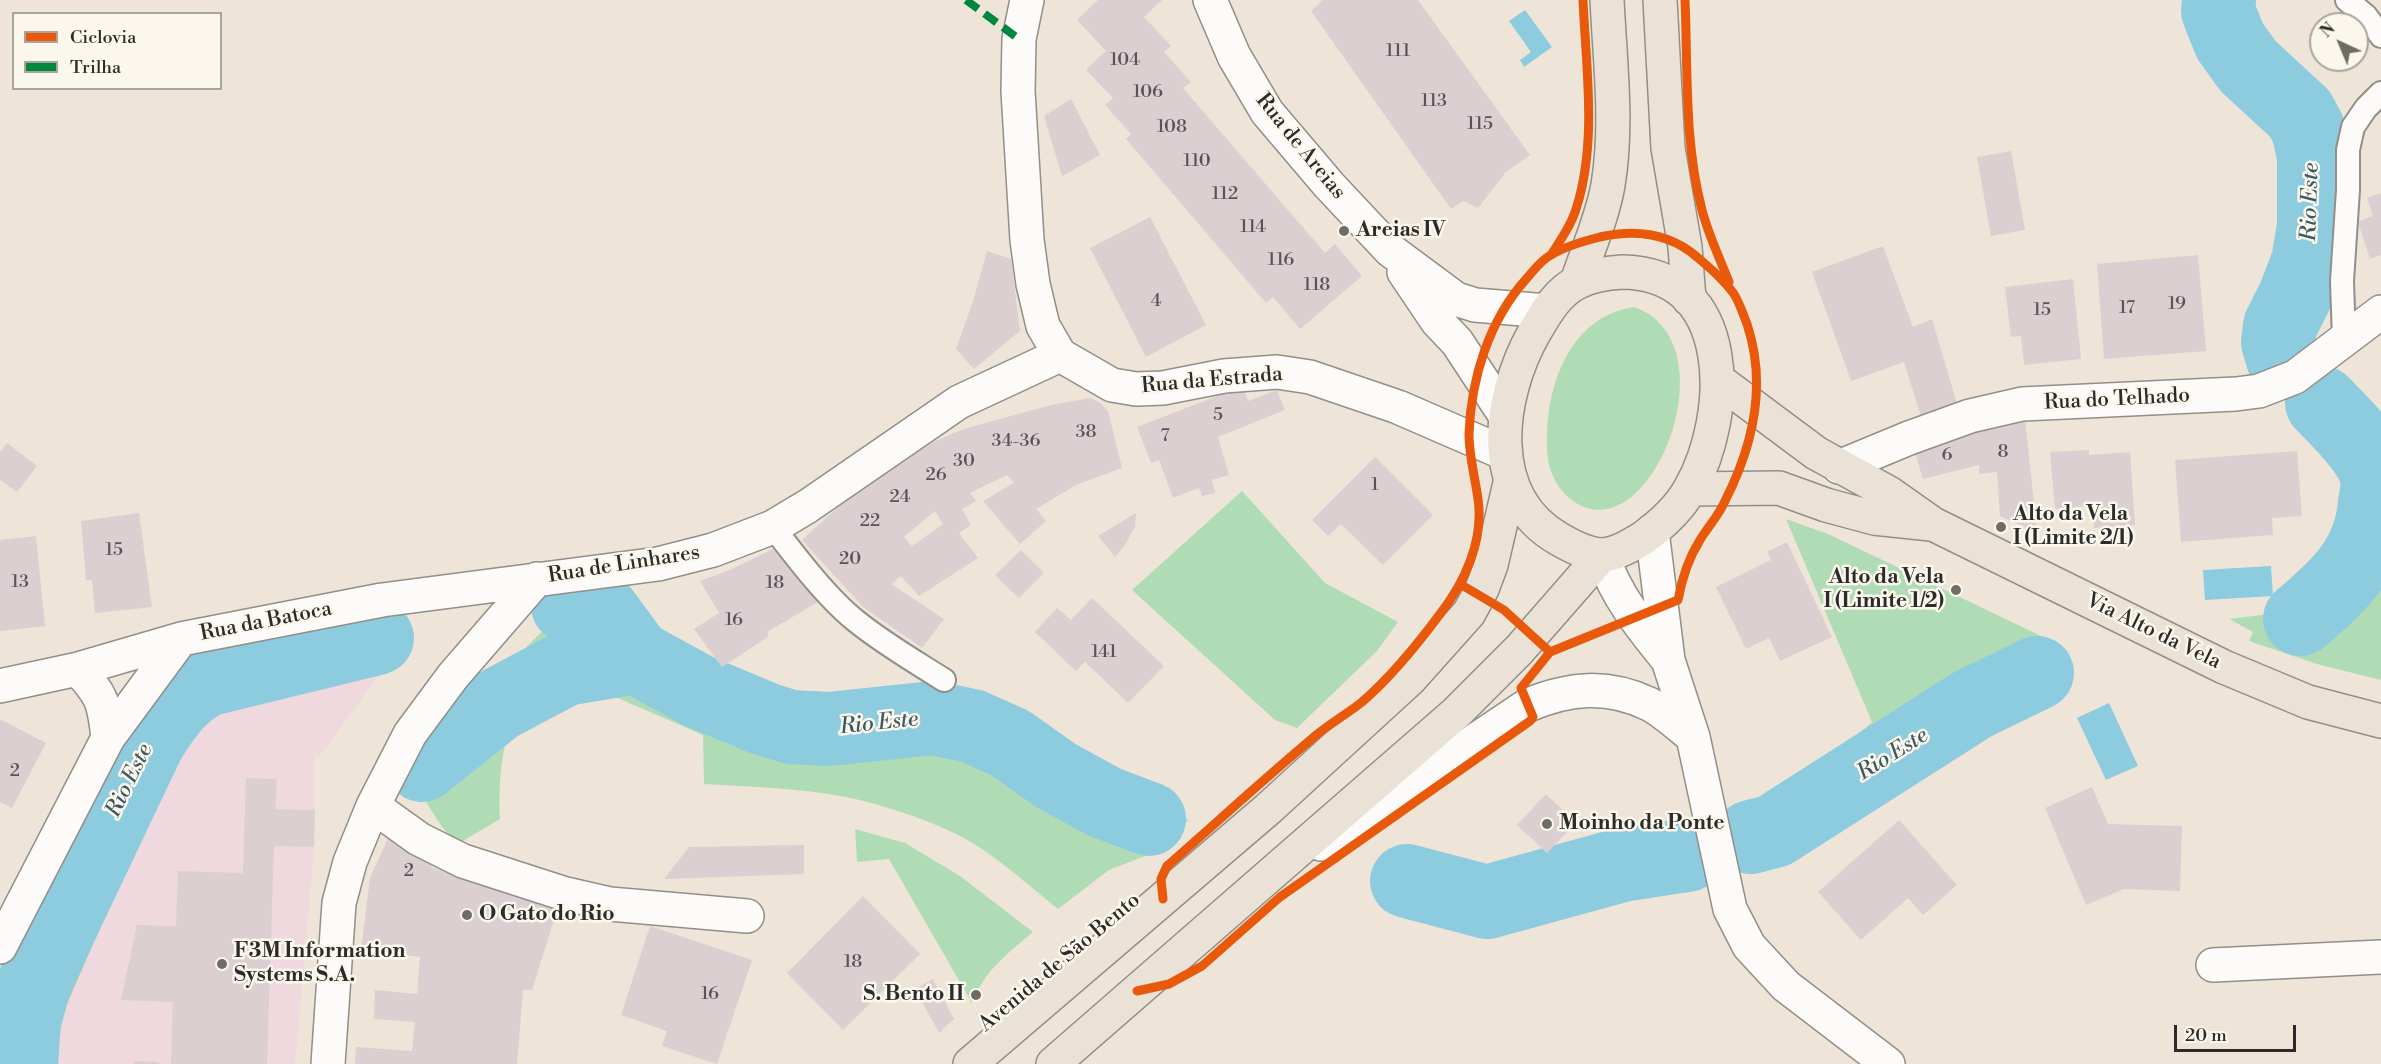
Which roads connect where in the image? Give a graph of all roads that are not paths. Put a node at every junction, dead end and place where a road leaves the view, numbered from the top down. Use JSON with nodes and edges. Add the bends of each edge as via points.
{"nodes":[{"id":1,"x":1027,"y":0,"type":"edge"},
{"id":2,"x":1210,"y":0,"type":"edge"},
{"id":3,"x":1607,"y":0,"type":"edge"},
{"id":4,"x":1660,"y":0,"type":"edge"},
{"id":5,"x":2347,"y":0,"type":"edge"},
{"id":6,"x":2381,"y":36,"type":"edge"},
{"id":7,"x":2381,"y":93,"type":"edge"},
{"id":8,"x":1390,"y":250,"type":"junction"},
{"id":9,"x":1576,"y":282,"type":"junction"},
{"id":10,"x":1689,"y":299,"type":"junction"},
{"id":11,"x":1547,"y":311,"type":"junction"},
{"id":12,"x":2381,"y":312,"type":"edge"},
{"id":13,"x":2344,"y":340,"type":"junction"},
{"id":14,"x":1060,"y":355,"type":"junction"},
{"id":15,"x":1718,"y":380,"type":"junction"},
{"id":16,"x":1505,"y":415,"type":"junction"},
{"id":17,"x":1839,"y":467,"type":"junction"},
{"id":18,"x":1507,"y":468,"type":"junction"},
{"id":19,"x":1779,"y":488,"type":"junction"},
{"id":20,"x":1690,"y":489,"type":"junction"},
{"id":21,"x":1933,"y":524,"type":"junction"},
{"id":22,"x":773,"y":527,"type":"junction"},
{"id":23,"x":1652,"y":531,"type":"junction"},
{"id":24,"x":1602,"y":555,"type":"junction"},
{"id":25,"x":537,"y":579,"type":"junction"},
{"id":26,"x":181,"y":639,"type":"junction"},
{"id":27,"x":1668,"y":660,"type":"junction"},
{"id":28,"x":78,"y":669,"type":"junction"},
{"id":29,"x":944,"y":680,"type":"dead end"},
{"id":30,"x":0,"y":686,"type":"edge"},
{"id":31,"x":2381,"y":721,"type":"edge"},
{"id":32,"x":1693,"y":737,"type":"junction"},
{"id":33,"x":108,"y":738,"type":"junction"},
{"id":34,"x":373,"y":806,"type":"junction"},
{"id":35,"x":1276,"y":872,"type":"junction"},
{"id":36,"x":747,"y":916,"type":"dead end"},
{"id":37,"x":0,"y":947,"type":"edge"},
{"id":38,"x":2381,"y":957,"type":"edge"},
{"id":39,"x":2213,"y":965,"type":"dead end"},
{"id":40,"x":328,"y":1064,"type":"edge"},
{"id":41,"x":970,"y":1064,"type":"edge"},
{"id":42,"x":1053,"y":1064,"type":"edge"},
{"id":43,"x":1888,"y":1064,"type":"edge"}],
"edges":[{"from":1,"to":14,"type":"street","name":"Rua da Estrada","via":[[1019,39],[1018,91],[1027,240],[1043,326]]},
{"from":2,"to":8,"type":"street","name":"Rua de Areias","via":[[1234,56],[1267,112]]},
{"from":3,"to":9,"type":"main road","via":[[1612,116],[1608,184]]},
{"from":4,"to":10,"type":"main road","via":[[1668,148],[1685,247]]},
{"from":5,"to":6,"type":"lane"},
{"from":7,"to":13,"type":"lane","via":[[2353,127],[2348,150],[2342,281]]},
{"from":8,"to":11,"type":"street","name":"Rua de Areias","via":[[1456,299],[1475,305]]},
{"from":8,"to":16,"type":"street","name":"Rua de Areias"},
{"from":9,"to":10,"type":"main road","via":[[1599,274],[1642,272],[1664,280]]},
{"from":9,"to":11,"type":"main road","name":"Avenida de São Bento"},
{"from":10,"to":15,"type":"main road","via":[[1700,311],[1716,353]]},
{"from":11,"to":16,"type":"main road","name":"Avenida de São Bento","via":[[1517,369]]},
{"from":12,"to":13,"type":"street","name":"Rua do Telhado"},
{"from":13,"to":17,"type":"street","name":"Rua do Telhado","via":[[2295,377],[2259,391],[2022,404],[1970,416]]},
{"from":14,"to":18,"type":"street","name":"Rua da Estrada","via":[[1112,385],[1136,389],[1224,376],[1278,372],[1310,376],[1398,407]]},
{"from":14,"to":22,"type":"street","name":"Rua de Linhares","via":[[959,402]]},
{"from":15,"to":17,"type":"main road","name":"Via Alto da Vela"},
{"from":15,"to":20,"type":"main road","via":[[1710,436]]},
{"from":16,"to":18,"type":"main road","name":"Avenida de São Bento"},
{"from":17,"to":19,"type":"main road","name":"Via Alto da Vela"},
{"from":17,"to":21,"type":"main road","name":"Via Alto da Vela","via":[[1889,493]]},
{"from":18,"to":24,"type":"main road","via":[[1530,515],[1547,532],[1572,546]]},
{"from":18,"to":41,"type":"main road","name":"Avenida de São Bento","via":[[1491,565],[1482,589],[1458,627],[1410,679],[1268,809]]},
{"from":19,"to":20,"type":"main road","name":"Via Alto da Vela"},
{"from":19,"to":21,"type":"main road","name":"Via Alto da Vela","via":[[1826,506],[1874,518]]},
{"from":20,"to":23,"type":"main road","via":[[1667,519]]},
{"from":21,"to":31,"type":"main road","name":"Via Alto da Vela","via":[[2224,667],[2308,702]]},
{"from":22,"to":25,"type":"street","name":"Rua de Linhares","via":[[713,550],[658,564]]},
{"from":22,"to":29,"type":"lane","via":[[854,619]]},
{"from":23,"to":24,"type":"main road","via":[[1627,547]]},
{"from":23,"to":27,"type":"street"},
{"from":24,"to":27,"type":"street","via":[[1619,595]]},
{"from":24,"to":35,"type":"main road","via":[[1519,650],[1456,713]]},
{"from":25,"to":26,"type":"street","name":"Rua da Batoca","via":[[382,600]]},
{"from":25,"to":34,"type":"street","name":"Rua de Linhares","via":[[453,676],[410,734]]},
{"from":26,"to":28,"type":"street","name":"Rua da Batoca"},
{"from":26,"to":33,"type":"street"},
{"from":27,"to":32,"type":"street"},
{"from":28,"to":30,"type":"street","name":"Rua da Batoca"},
{"from":28,"to":33,"type":"street","via":[[99,693]]},
{"from":32,"to":35,"type":"street","via":[[1650,704],[1622,694],[1575,690],[1549,696],[1528,705]]},
{"from":32,"to":43,"type":"street","via":[[1730,909],[1749,946],[1786,986]]},
{"from":33,"to":37,"type":"street"},
{"from":34,"to":36,"type":"street","via":[[418,839],[463,861],[562,893],[610,904]]},
{"from":34,"to":40,"type":"street","name":"Rua de Linhares","via":[[350,862],[339,903]]},
{"from":35,"to":42,"type":"main road"},
{"from":38,"to":39,"type":"street"}]}
